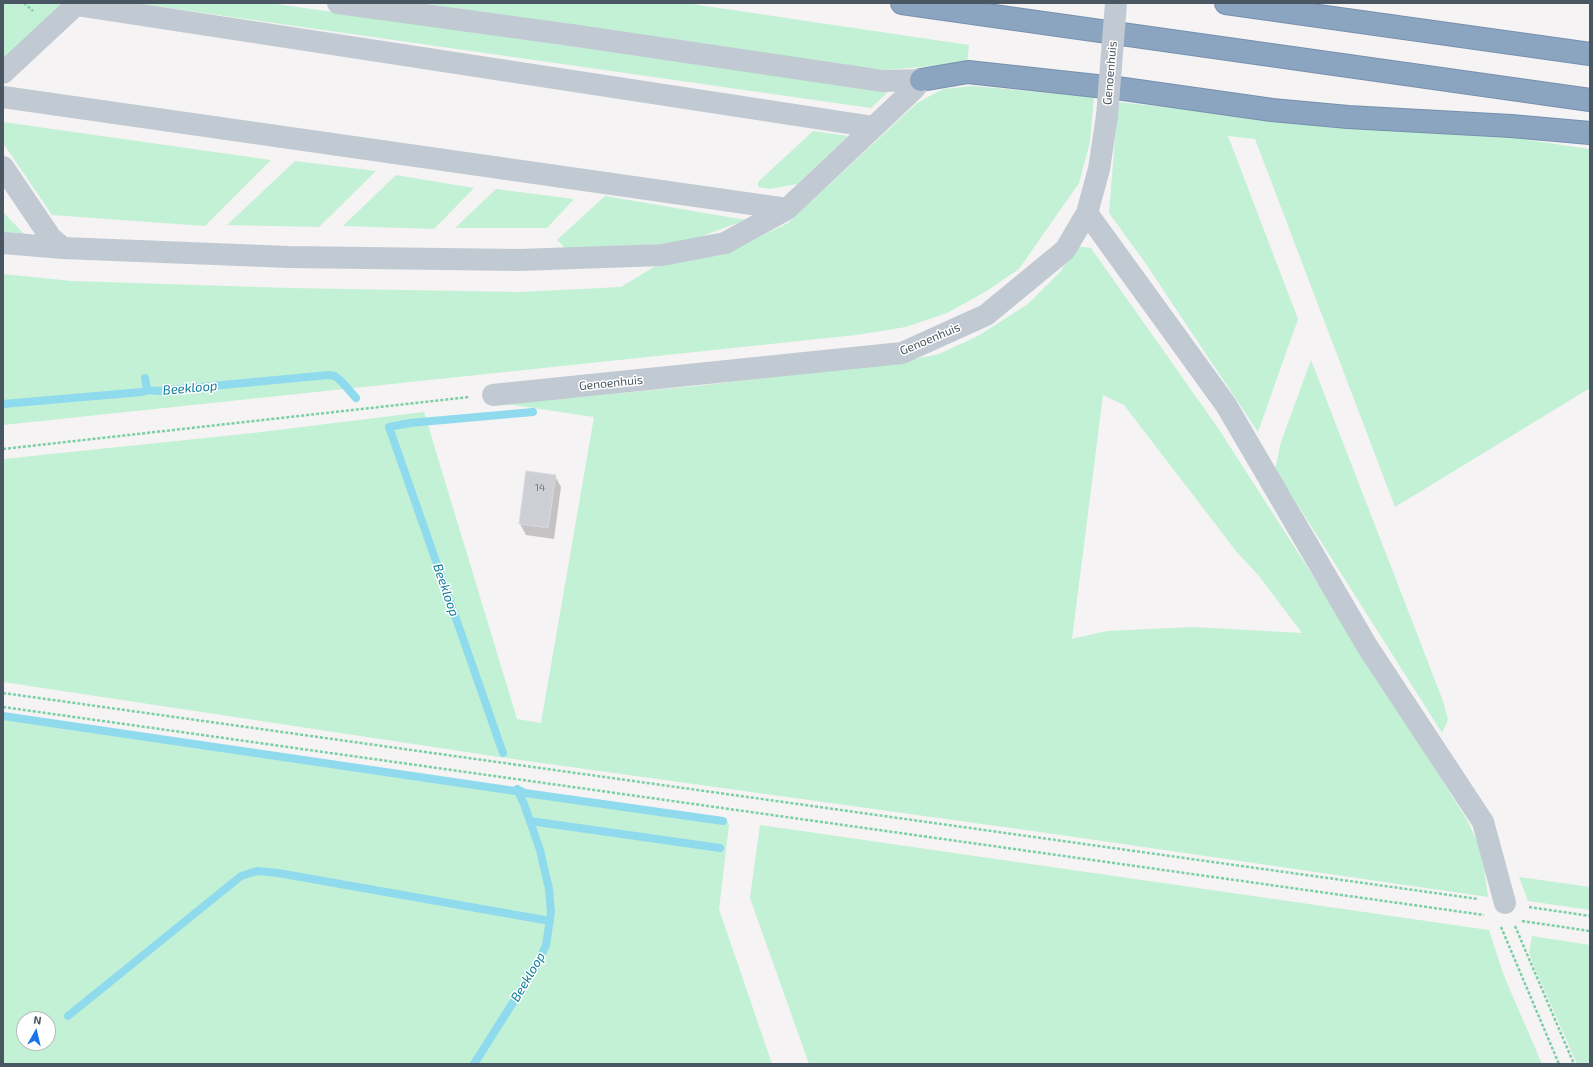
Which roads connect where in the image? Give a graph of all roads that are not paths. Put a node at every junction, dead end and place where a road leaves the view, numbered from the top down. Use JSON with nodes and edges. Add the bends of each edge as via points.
{"nodes":[{"id":1,"x":338,"y":3,"type":"edge"},
{"id":2,"x":902,"y":3,"type":"edge"},
{"id":3,"x":1116,"y":3,"type":"edge"},
{"id":4,"x":1226,"y":3,"type":"edge"},
{"id":5,"x":1590,"y":54,"type":"edge"},
{"id":6,"x":3,"y":73,"type":"edge"},
{"id":7,"x":921,"y":80,"type":"junction"},
{"id":8,"x":3,"y":97,"type":"edge"},
{"id":9,"x":1590,"y":100,"type":"edge"},
{"id":10,"x":874,"y":127,"type":"junction"},
{"id":11,"x":1590,"y":132,"type":"edge"},
{"id":12,"x":3,"y":167,"type":"edge"},
{"id":13,"x":787,"y":210,"type":"junction"},
{"id":14,"x":1087,"y":213,"type":"junction"},
{"id":15,"x":3,"y":243,"type":"edge"},
{"id":16,"x":63,"y":248,"type":"junction"},
{"id":17,"x":493,"y":395,"type":"road end"},
{"id":18,"x":1501,"y":916,"type":"road end"}],
"edges":[{"from":1,"to":7,"type":"street","via":[[883,81]]},
{"from":2,"to":9,"type":"highway"},
{"from":3,"to":14,"type":"street","name":"Genoenhuis","bridge":true,"via":[[1107,116]]},
{"from":4,"to":5,"type":"highway"},
{"from":6,"to":10,"type":"street","via":[[76,5]]},
{"from":7,"to":10,"type":"street"},
{"from":7,"to":11,"type":"highway","via":[[968,72],[1124,89],[1272,110]]},
{"from":8,"to":13,"type":"street"},
{"from":10,"to":13,"type":"street"},
{"from":12,"to":16,"type":"street","via":[[51,238]]},
{"from":13,"to":16,"type":"street","via":[[725,243],[662,255],[519,260],[289,257]]},
{"from":14,"to":17,"type":"street","name":"Genoenhuis","via":[[1065,250],[986,315],[902,353]]},
{"from":14,"to":18,"type":"street","via":[[1226,405],[1367,646],[1483,822]]},
{"from":15,"to":16,"type":"street"}]}
